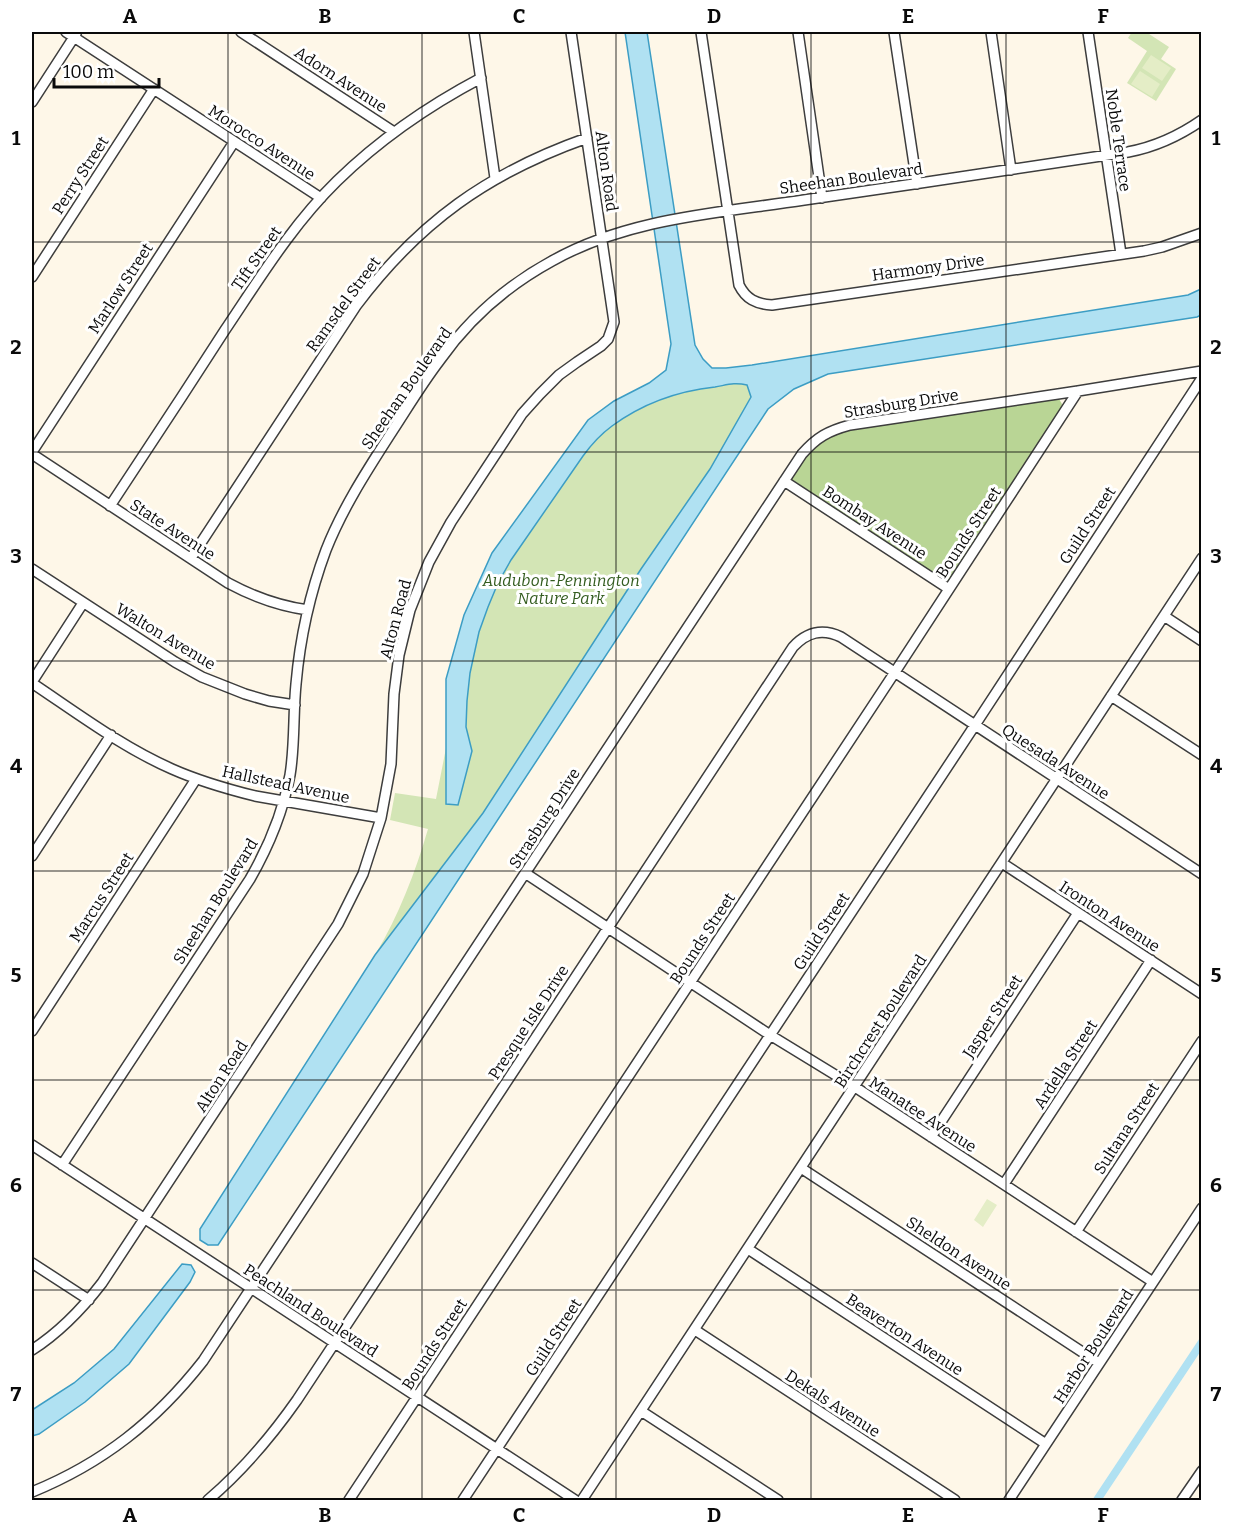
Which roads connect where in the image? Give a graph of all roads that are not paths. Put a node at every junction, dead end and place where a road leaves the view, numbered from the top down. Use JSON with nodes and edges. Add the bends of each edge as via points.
{"nodes":[{"id":1,"x":241,"y":32,"type":"edge"},
{"id":2,"x":474,"y":32,"type":"edge"},
{"id":3,"x":571,"y":32,"type":"edge"},
{"id":4,"x":701,"y":32,"type":"edge"},
{"id":5,"x":798,"y":32,"type":"edge"},
{"id":6,"x":894,"y":32,"type":"edge"},
{"id":7,"x":991,"y":32,"type":"edge"},
{"id":8,"x":1088,"y":32,"type":"edge"},
{"id":9,"x":73,"y":33,"type":"edge"},
{"id":10,"x":481,"y":78,"type":"junction"},
{"id":11,"x":154,"y":89,"type":"junction"},
{"id":12,"x":32,"y":102,"type":"edge"},
{"id":13,"x":1202,"y":120,"type":"edge"},
{"id":14,"x":394,"y":132,"type":"junction"},
{"id":15,"x":587,"y":138,"type":"junction"},
{"id":16,"x":234,"y":142,"type":"junction"},
{"id":17,"x":1106,"y":156,"type":"junction"},
{"id":18,"x":1011,"y":170,"type":"junction"},
{"id":19,"x":495,"y":178,"type":"junction"},
{"id":20,"x":917,"y":184,"type":"junction"},
{"id":21,"x":321,"y":198,"type":"junction"},
{"id":22,"x":822,"y":198,"type":"junction"},
{"id":23,"x":727,"y":212,"type":"junction"},
{"id":24,"x":1202,"y":234,"type":"edge"},
{"id":25,"x":601,"y":238,"type":"junction"},
{"id":26,"x":1120,"y":254,"type":"junction"},
{"id":27,"x":32,"y":277,"type":"edge"},
{"id":28,"x":1202,"y":371,"type":"edge"},
{"id":29,"x":1202,"y":378,"type":"edge"},
{"id":30,"x":1078,"y":391,"type":"junction"},
{"id":31,"x":32,"y":453,"type":"edge"},
{"id":32,"x":784,"y":481,"type":"junction"},
{"id":33,"x":110,"y":506,"type":"junction"},
{"id":34,"x":190,"y":558,"type":"junction"},
{"id":35,"x":1202,"y":558,"type":"edge"},
{"id":36,"x":32,"y":568,"type":"edge"},
{"id":37,"x":949,"y":589,"type":"junction"},
{"id":38,"x":84,"y":603,"type":"junction"},
{"id":39,"x":308,"y":610,"type":"junction"},
{"id":40,"x":1164,"y":616,"type":"junction"},
{"id":41,"x":1202,"y":641,"type":"edge"},
{"id":42,"x":895,"y":672,"type":"junction"},
{"id":43,"x":32,"y":682,"type":"edge"},
{"id":44,"x":1111,"y":696,"type":"junction"},
{"id":45,"x":295,"y":705,"type":"junction"},
{"id":46,"x":975,"y":725,"type":"junction"},
{"id":47,"x":111,"y":735,"type":"junction"},
{"id":48,"x":1202,"y":756,"type":"edge"},
{"id":49,"x":196,"y":779,"type":"junction"},
{"id":50,"x":1057,"y":779,"type":"junction"},
{"id":51,"x":284,"y":801,"type":"junction"},
{"id":52,"x":381,"y":818,"type":"junction"},
{"id":53,"x":32,"y":856,"type":"edge"},
{"id":54,"x":1002,"y":863,"type":"junction"},
{"id":55,"x":525,"y":873,"type":"junction"},
{"id":56,"x":1202,"y":874,"type":"edge"},
{"id":57,"x":1078,"y":913,"type":"junction"},
{"id":58,"x":608,"y":928,"type":"junction"},
{"id":59,"x":1151,"y":960,"type":"junction"},
{"id":60,"x":690,"y":982,"type":"junction"},
{"id":61,"x":1202,"y":994,"type":"edge"},
{"id":62,"x":32,"y":1031,"type":"edge"},
{"id":63,"x":770,"y":1035,"type":"junction"},
{"id":64,"x":1202,"y":1041,"type":"edge"},
{"id":65,"x":855,"y":1087,"type":"junction"},
{"id":66,"x":931,"y":1137,"type":"junction"},
{"id":67,"x":32,"y":1144,"type":"edge"},
{"id":68,"x":62,"y":1165,"type":"junction"},
{"id":69,"x":801,"y":1168,"type":"junction"},
{"id":70,"x":1004,"y":1184,"type":"junction"},
{"id":71,"x":1202,"y":1208,"type":"edge"},
{"id":72,"x":145,"y":1219,"type":"junction"},
{"id":73,"x":1076,"y":1232,"type":"junction"},
{"id":74,"x":748,"y":1249,"type":"junction"},
{"id":75,"x":32,"y":1263,"type":"edge"},
{"id":76,"x":1153,"y":1282,"type":"junction"},
{"id":77,"x":252,"y":1289,"type":"junction"},
{"id":78,"x":89,"y":1300,"type":"junction"},
{"id":79,"x":694,"y":1330,"type":"junction"},
{"id":80,"x":334,"y":1343,"type":"junction"},
{"id":81,"x":32,"y":1350,"type":"edge"},
{"id":82,"x":1100,"y":1363,"type":"junction"},
{"id":83,"x":417,"y":1397,"type":"junction"},
{"id":84,"x":641,"y":1411,"type":"junction"},
{"id":85,"x":1046,"y":1444,"type":"junction"},
{"id":86,"x":497,"y":1450,"type":"junction"},
{"id":87,"x":1202,"y":1471,"type":"edge"},
{"id":88,"x":32,"y":1492,"type":"edge"},
{"id":89,"x":208,"y":1500,"type":"edge"},
{"id":90,"x":349,"y":1500,"type":"edge"},
{"id":91,"x":464,"y":1500,"type":"edge"},
{"id":92,"x":574,"y":1500,"type":"edge"},
{"id":93,"x":582,"y":1500,"type":"edge"},
{"id":94,"x":778,"y":1500,"type":"edge"},
{"id":95,"x":955,"y":1500,"type":"edge"},
{"id":96,"x":1009,"y":1500,"type":"edge"},
{"id":97,"x":1182,"y":1500,"type":"edge"}],
"edges":[{"from":1,"to":14,"type":"street","name":"Adorn Avenue"},
{"from":2,"to":10,"type":"street"},
{"from":3,"to":15,"type":"street","name":"Alton Road"},
{"from":4,"to":23,"type":"street","name":"Harmony Drive"},
{"from":5,"to":22,"type":"street"},
{"from":6,"to":20,"type":"street"},
{"from":7,"to":18,"type":"street"},
{"from":8,"to":17,"type":"street","name":"Noble Terrace"},
{"from":9,"to":11,"type":"street","name":"Morocco Avenue"},
{"from":9,"to":12,"type":"street"},
{"from":10,"to":14,"type":"street","name":"Tift Street"},
{"from":10,"to":19,"type":"street"},
{"from":11,"to":16,"type":"street","name":"Morocco Avenue"},
{"from":11,"to":27,"type":"street","name":"Perry Street"},
{"from":13,"to":17,"type":"street","name":"Sheehan Boulevard","via":[[1151,147]]},
{"from":14,"to":21,"type":"street","name":"Tift Street"},
{"from":15,"to":19,"type":"street","name":"Ramsdel Street"},
{"from":15,"to":25,"type":"street","name":"Alton Road"},
{"from":16,"to":21,"type":"street","name":"Morocco Avenue"},
{"from":16,"to":31,"type":"street","name":"Marlow Street"},
{"from":17,"to":18,"type":"street","name":"Sheehan Boulevard"},
{"from":17,"to":26,"type":"street","name":"Noble Terrace"},
{"from":18,"to":20,"type":"street","name":"Sheehan Boulevard"},
{"from":19,"to":34,"type":"street","name":"Ramsdel Street","via":[[431,224],[370,287]]},
{"from":20,"to":22,"type":"street","name":"Sheehan Boulevard"},
{"from":21,"to":33,"type":"street","name":"Tift Street","via":[[273,258]]},
{"from":22,"to":23,"type":"street","name":"Sheehan Boulevard"},
{"from":23,"to":25,"type":"street","name":"Sheehan Boulevard","via":[[651,224]]},
{"from":23,"to":26,"type":"street","name":"Harmony Drive","via":[[739,285],[750,299],[772,306]]},
{"from":24,"to":26,"type":"street","name":"Harmony Drive","via":[[1162,247]]},
{"from":25,"to":39,"type":"street","name":"Sheehan Boulevard","via":[[551,261],[510,288],[472,321],[440,358],[350,498],[326,550]]},
{"from":25,"to":52,"type":"street","name":"Alton Road","via":[[614,322],[608,339],[559,375],[522,414],[451,522],[419,586],[399,655],[391,764]]},
{"from":28,"to":30,"type":"street","name":"Strasburg Drive"},
{"from":29,"to":46,"type":"street","name":"Guild Street"},
{"from":30,"to":32,"type":"street","name":"Strasburg Drive","via":[[832,430],[810,445]]},
{"from":30,"to":37,"type":"street","name":"Bounds Street"},
{"from":31,"to":33,"type":"street","name":"State Avenue"},
{"from":32,"to":37,"type":"street","name":"Bombay Avenue"},
{"from":32,"to":55,"type":"street","name":"Strasburg Drive"},
{"from":33,"to":34,"type":"street","name":"State Avenue"},
{"from":34,"to":39,"type":"street","name":"State Avenue","via":[[250,594]]},
{"from":35,"to":40,"type":"street","name":"Birchcrest Boulevard"},
{"from":36,"to":38,"type":"street","name":"Walton Avenue"},
{"from":37,"to":42,"type":"street","name":"Bounds Street"},
{"from":38,"to":43,"type":"street"},
{"from":38,"to":45,"type":"street","name":"Walton Avenue","via":[[201,677],[244,694]]},
{"from":39,"to":45,"type":"street","name":"Sheehan Boulevard","via":[[298,659]]},
{"from":40,"to":41,"type":"street"},
{"from":40,"to":44,"type":"street","name":"Birchcrest Boulevard"},
{"from":42,"to":46,"type":"street","name":"Quesada Avenue"},
{"from":42,"to":58,"type":"street","name":"Presque Isle Drive","via":[[833,633],[815,632],[799,640]]},
{"from":42,"to":60,"type":"street","name":"Bounds Street"},
{"from":43,"to":47,"type":"street","name":"Hallstead Avenue"},
{"from":44,"to":48,"type":"street"},
{"from":44,"to":50,"type":"street","name":"Birchcrest Boulevard"},
{"from":45,"to":51,"type":"street","name":"Sheehan Boulevard"},
{"from":46,"to":50,"type":"street","name":"Quesada Avenue"},
{"from":46,"to":63,"type":"street","name":"Guild Street"},
{"from":47,"to":49,"type":"street","name":"Hallstead Avenue"},
{"from":47,"to":53,"type":"street"},
{"from":49,"to":51,"type":"street","name":"Hallstead Avenue"},
{"from":49,"to":62,"type":"street","name":"Marcus Street"},
{"from":50,"to":54,"type":"street","name":"Birchcrest Boulevard"},
{"from":50,"to":56,"type":"street","name":"Quesada Avenue"},
{"from":51,"to":52,"type":"street","name":"Hallstead Avenue"},
{"from":51,"to":68,"type":"street","name":"Sheehan Boulevard","via":[[270,841],[250,879]]},
{"from":52,"to":72,"type":"street","name":"Alton Road","via":[[363,874],[338,924]]},
{"from":54,"to":57,"type":"street","name":"Ironton Avenue"},
{"from":54,"to":65,"type":"street","name":"Birchcrest Boulevard"},
{"from":55,"to":58,"type":"street","name":"Manatee Avenue"},
{"from":55,"to":77,"type":"street","name":"Strasburg Drive"},
{"from":57,"to":59,"type":"street","name":"Ironton Avenue"},
{"from":57,"to":66,"type":"street","name":"Jasper Street"},
{"from":58,"to":60,"type":"street","name":"Manatee Avenue"},
{"from":58,"to":80,"type":"street","name":"Presque Isle Drive"},
{"from":59,"to":61,"type":"street","name":"Ironton Avenue"},
{"from":59,"to":70,"type":"street","name":"Ardella Street"},
{"from":60,"to":63,"type":"street","name":"Manatee Avenue"},
{"from":60,"to":83,"type":"street","name":"Bounds Street"},
{"from":63,"to":65,"type":"street","name":"Manatee Avenue"},
{"from":63,"to":86,"type":"street","name":"Guild Street"},
{"from":64,"to":73,"type":"street","name":"Sultana Street"},
{"from":65,"to":66,"type":"street","name":"Manatee Avenue"},
{"from":65,"to":69,"type":"street","name":"Birchcrest Boulevard"},
{"from":66,"to":70,"type":"street","name":"Manatee Avenue"},
{"from":67,"to":68,"type":"street","name":"Peachland Boulevard"},
{"from":68,"to":72,"type":"street","name":"Peachland Boulevard"},
{"from":69,"to":74,"type":"street","name":"Birchcrest Boulevard"},
{"from":69,"to":82,"type":"street","name":"Sheldon Avenue"},
{"from":70,"to":73,"type":"street","name":"Manatee Avenue"},
{"from":71,"to":76,"type":"street","name":"Harbor Boulevard"},
{"from":72,"to":77,"type":"street","name":"Peachland Boulevard"},
{"from":72,"to":78,"type":"street","name":"Alton Road"},
{"from":73,"to":76,"type":"street","name":"Manatee Avenue"},
{"from":74,"to":79,"type":"street","name":"Birchcrest Boulevard"},
{"from":74,"to":85,"type":"street","name":"Beaverton Avenue"},
{"from":75,"to":78,"type":"street"},
{"from":76,"to":82,"type":"street","name":"Harbor Boulevard"},
{"from":77,"to":80,"type":"street","name":"Peachland Boulevard"},
{"from":77,"to":88,"type":"street","name":"Strasburg Drive","via":[[203,1361],[150,1420],[85,1467]]},
{"from":78,"to":81,"type":"street","name":"Alton Road"},
{"from":79,"to":84,"type":"street","name":"Birchcrest Boulevard"},
{"from":79,"to":95,"type":"street","name":"Dekals Avenue"},
{"from":80,"to":83,"type":"street","name":"Peachland Boulevard"},
{"from":80,"to":89,"type":"street","name":"Presque Isle Drive","via":[[260,1449]]},
{"from":82,"to":85,"type":"street","name":"Harbor Boulevard"},
{"from":83,"to":86,"type":"street","name":"Peachland Boulevard"},
{"from":83,"to":90,"type":"street","name":"Bounds Street"},
{"from":84,"to":93,"type":"street","name":"Birchcrest Boulevard"},
{"from":84,"to":94,"type":"street"},
{"from":85,"to":96,"type":"street","name":"Harbor Boulevard"},
{"from":86,"to":91,"type":"street","name":"Guild Street"},
{"from":86,"to":92,"type":"street","name":"Peachland Boulevard"},
{"from":87,"to":97,"type":"street"}]}
